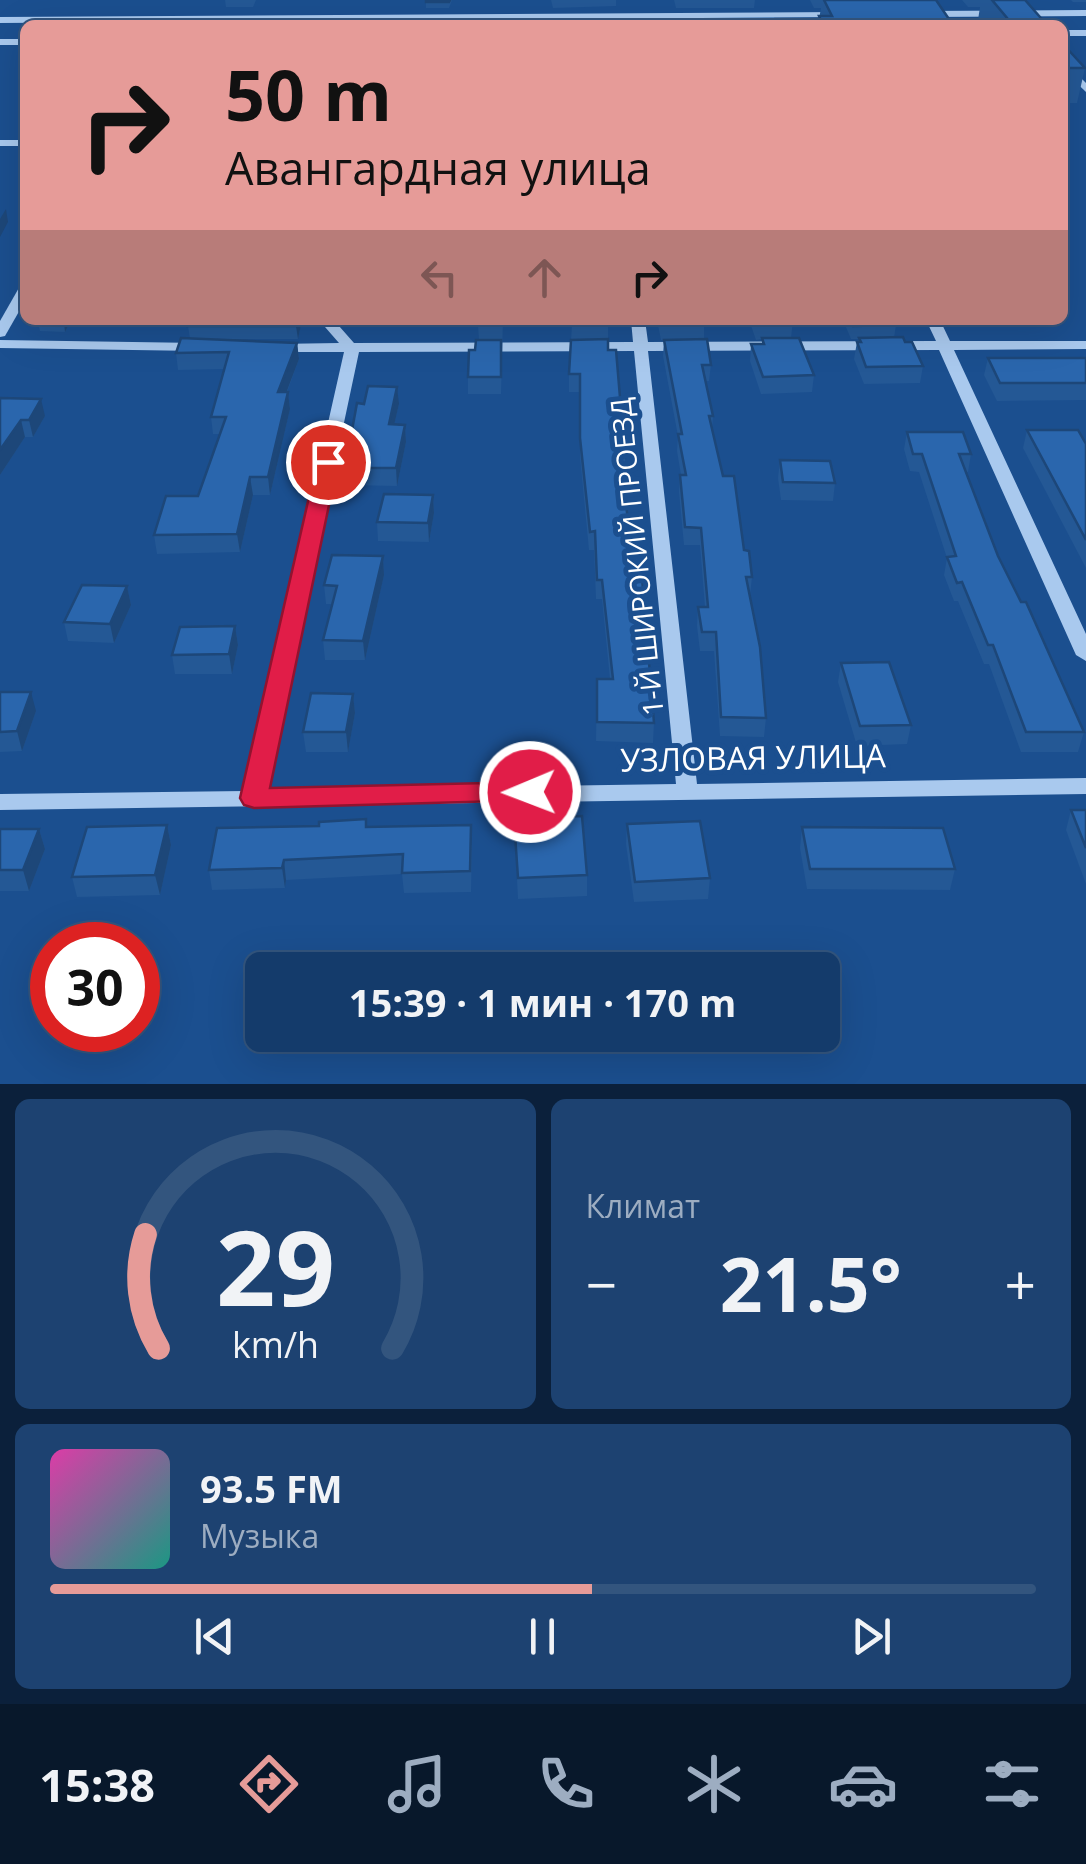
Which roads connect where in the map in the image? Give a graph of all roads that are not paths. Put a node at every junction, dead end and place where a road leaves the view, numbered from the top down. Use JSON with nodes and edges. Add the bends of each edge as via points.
{"nodes":[{"id":1,"x":403,"y":0,"type":"edge"},
{"id":2,"x":591,"y":0,"type":"edge"},
{"id":3,"x":778,"y":0,"type":"edge"},
{"id":4,"x":859,"y":14,"type":"edge"},
{"id":5,"x":914,"y":14,"type":"edge"},
{"id":6,"x":1086,"y":14,"type":"edge"},
{"id":7,"x":594,"y":15,"type":"junction"},
{"id":8,"x":401,"y":17,"type":"junction"},
{"id":9,"x":179,"y":18,"type":"edge"},
{"id":10,"x":0,"y":20,"type":"edge"},
{"id":11,"x":786,"y":20,"type":"edge"},
{"id":12,"x":1068,"y":69,"type":"edge"},
{"id":13,"x":1086,"y":89,"type":"edge"},
{"id":14,"x":20,"y":298,"type":"edge"},
{"id":15,"x":332,"y":325,"type":"edge"},
{"id":16,"x":639,"y":325,"type":"edge"},
{"id":17,"x":936,"y":325,"type":"edge"},
{"id":18,"x":0,"y":333,"type":"edge"},
{"id":19,"x":946,"y":343,"type":"junction"},
{"id":20,"x":0,"y":344,"type":"edge"},
{"id":21,"x":1086,"y":345,"type":"edge"},
{"id":22,"x":215,"y":348,"type":"edge"},
{"id":23,"x":254,"y":348,"type":"edge"},
{"id":24,"x":642,"y":348,"type":"junction"},
{"id":25,"x":352,"y":350,"type":"junction"},
{"id":26,"x":1086,"y":655,"type":"edge"},
{"id":27,"x":1086,"y":786,"type":"edge"},
{"id":28,"x":688,"y":789,"type":"junction"},
{"id":29,"x":254,"y":798,"type":"junction"},
{"id":30,"x":0,"y":802,"type":"edge"}],
"edges":[{"from":1,"to":8,"type":"street"},
{"from":2,"to":7,"type":"street"},
{"from":3,"to":11,"type":"street"},
{"from":4,"to":11,"type":"street"},
{"from":5,"to":6,"type":"street"},
{"from":7,"to":8,"type":"street"},
{"from":7,"to":11,"type":"street"},
{"from":8,"to":9,"type":"street"},
{"from":9,"to":10,"type":"street"},
{"from":12,"to":13,"type":"street"},
{"from":14,"to":18,"type":"street"},
{"from":15,"to":25,"type":"street"},
{"from":16,"to":24,"type":"street","name":"1-Й ШИРОКИЙ ПРОЕЗД"},
{"from":17,"to":19,"type":"street"},
{"from":19,"to":21,"type":"street"},
{"from":19,"to":24,"type":"street"},
{"from":19,"to":26,"type":"street"},
{"from":20,"to":22,"type":"street"},
{"from":23,"to":25,"type":"street"},
{"from":24,"to":25,"type":"street"},
{"from":24,"to":28,"type":"street","name":"1-Й ШИРОКИЙ ПРОЕЗД"},
{"from":25,"to":29,"type":"street"},
{"from":27,"to":28,"type":"street","name":"УЗЛОВАЯ УЛИЦА"},
{"from":28,"to":29,"type":"street","name":"УЗЛОВАЯ УЛИЦА"},
{"from":29,"to":30,"type":"street","name":"УЗЛОВАЯ УЛИЦА"}]}
